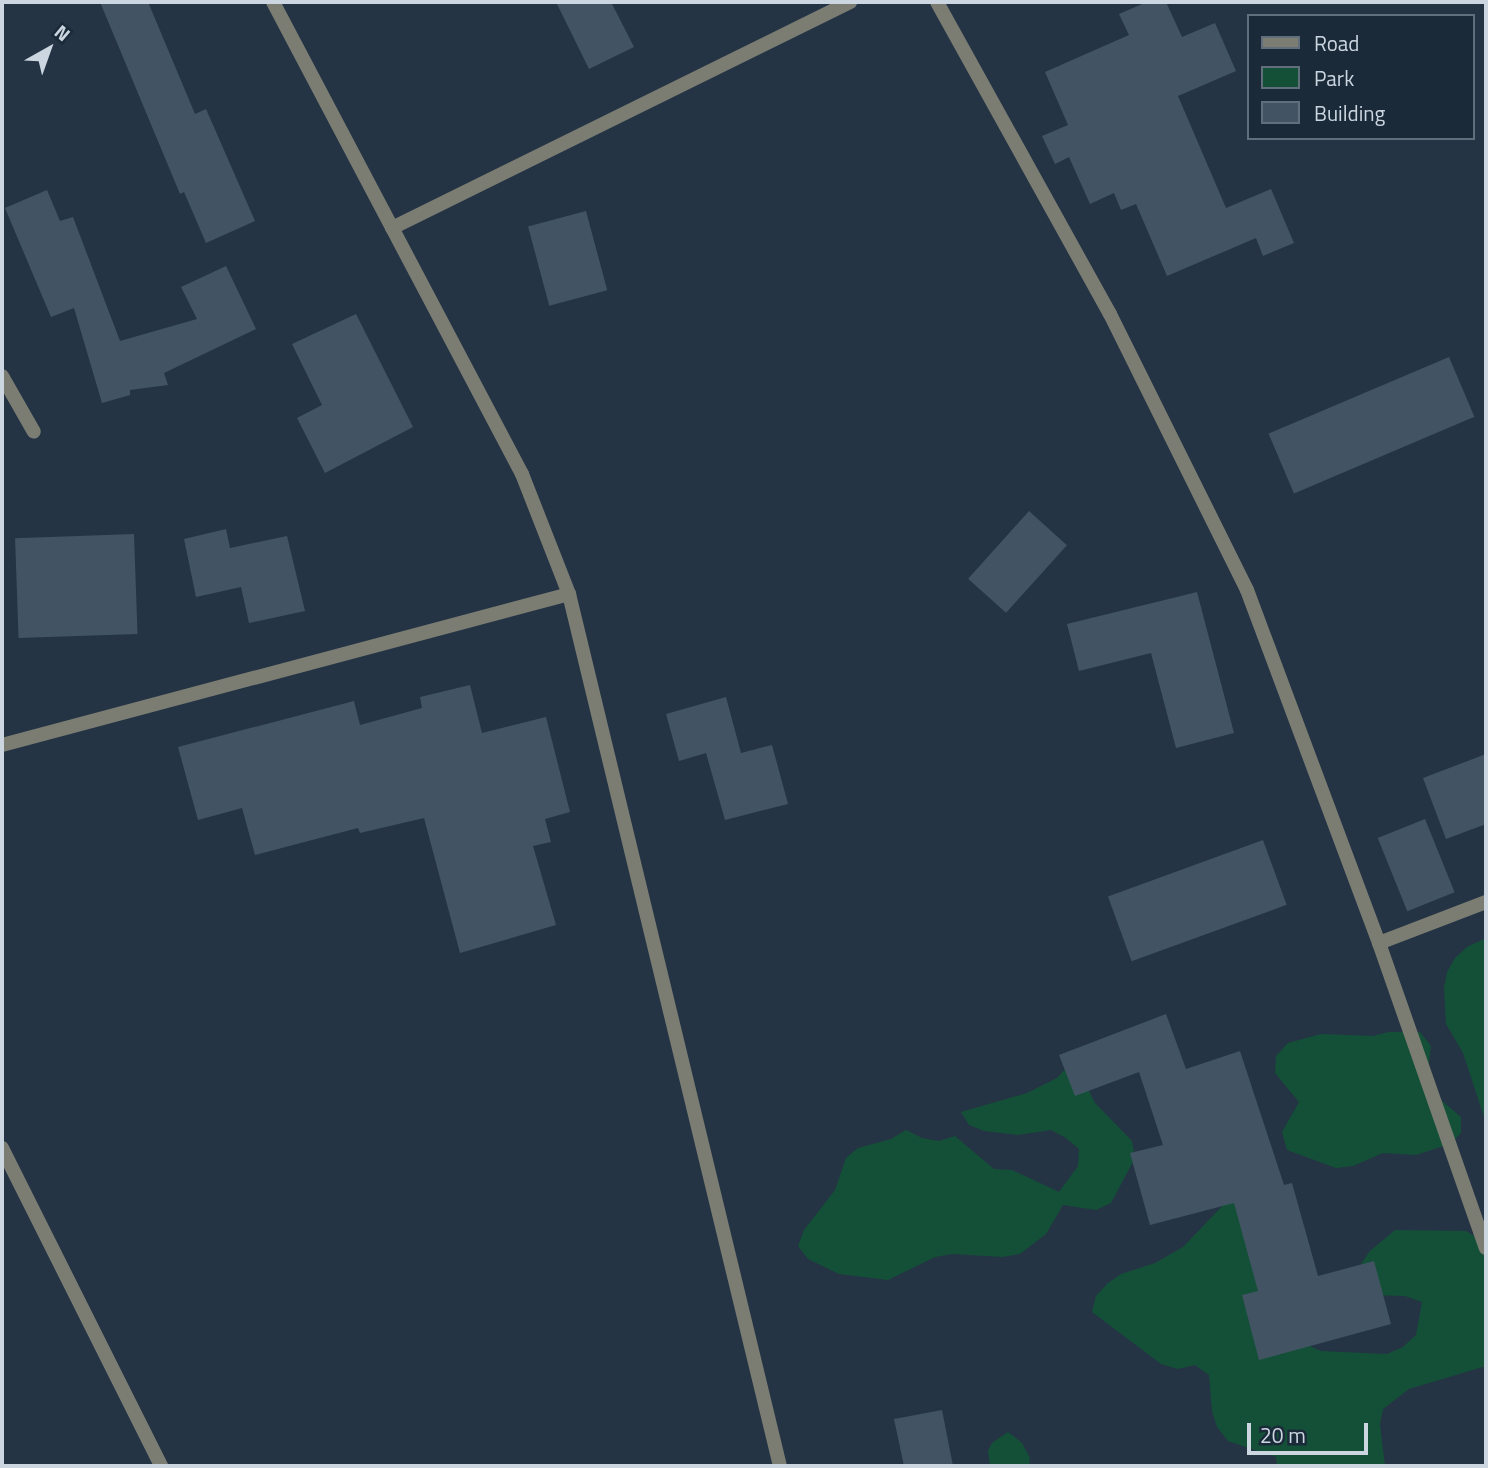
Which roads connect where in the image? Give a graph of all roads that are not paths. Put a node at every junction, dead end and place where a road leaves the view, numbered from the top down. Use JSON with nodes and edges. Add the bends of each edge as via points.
{"nodes":[{"id":1,"x":273,"y":2,"type":"edge"},
{"id":2,"x":850,"y":2,"type":"edge"},
{"id":3,"x":937,"y":2,"type":"edge"},
{"id":4,"x":392,"y":228,"type":"junction"},
{"id":5,"x":2,"y":376,"type":"edge"},
{"id":6,"x":34,"y":432,"type":"dead end"},
{"id":7,"x":569,"y":594,"type":"junction"},
{"id":8,"x":2,"y":746,"type":"edge"},
{"id":9,"x":1486,"y":902,"type":"edge"},
{"id":10,"x":1379,"y":943,"type":"junction"},
{"id":11,"x":2,"y":1148,"type":"edge"},
{"id":12,"x":1486,"y":1248,"type":"edge"},
{"id":13,"x":161,"y":1466,"type":"edge"},
{"id":14,"x":780,"y":1466,"type":"edge"}],
"edges":[{"from":1,"to":4,"type":"street"},
{"from":2,"to":4,"type":"street"},
{"from":3,"to":10,"type":"street","via":[[1110,314],[1247,590]]},
{"from":4,"to":7,"type":"street","via":[[522,474]]},
{"from":5,"to":6,"type":"street"},
{"from":7,"to":8,"type":"street"},
{"from":7,"to":14,"type":"street"},
{"from":9,"to":10,"type":"street"},
{"from":10,"to":12,"type":"street"},
{"from":11,"to":13,"type":"street"}]}
